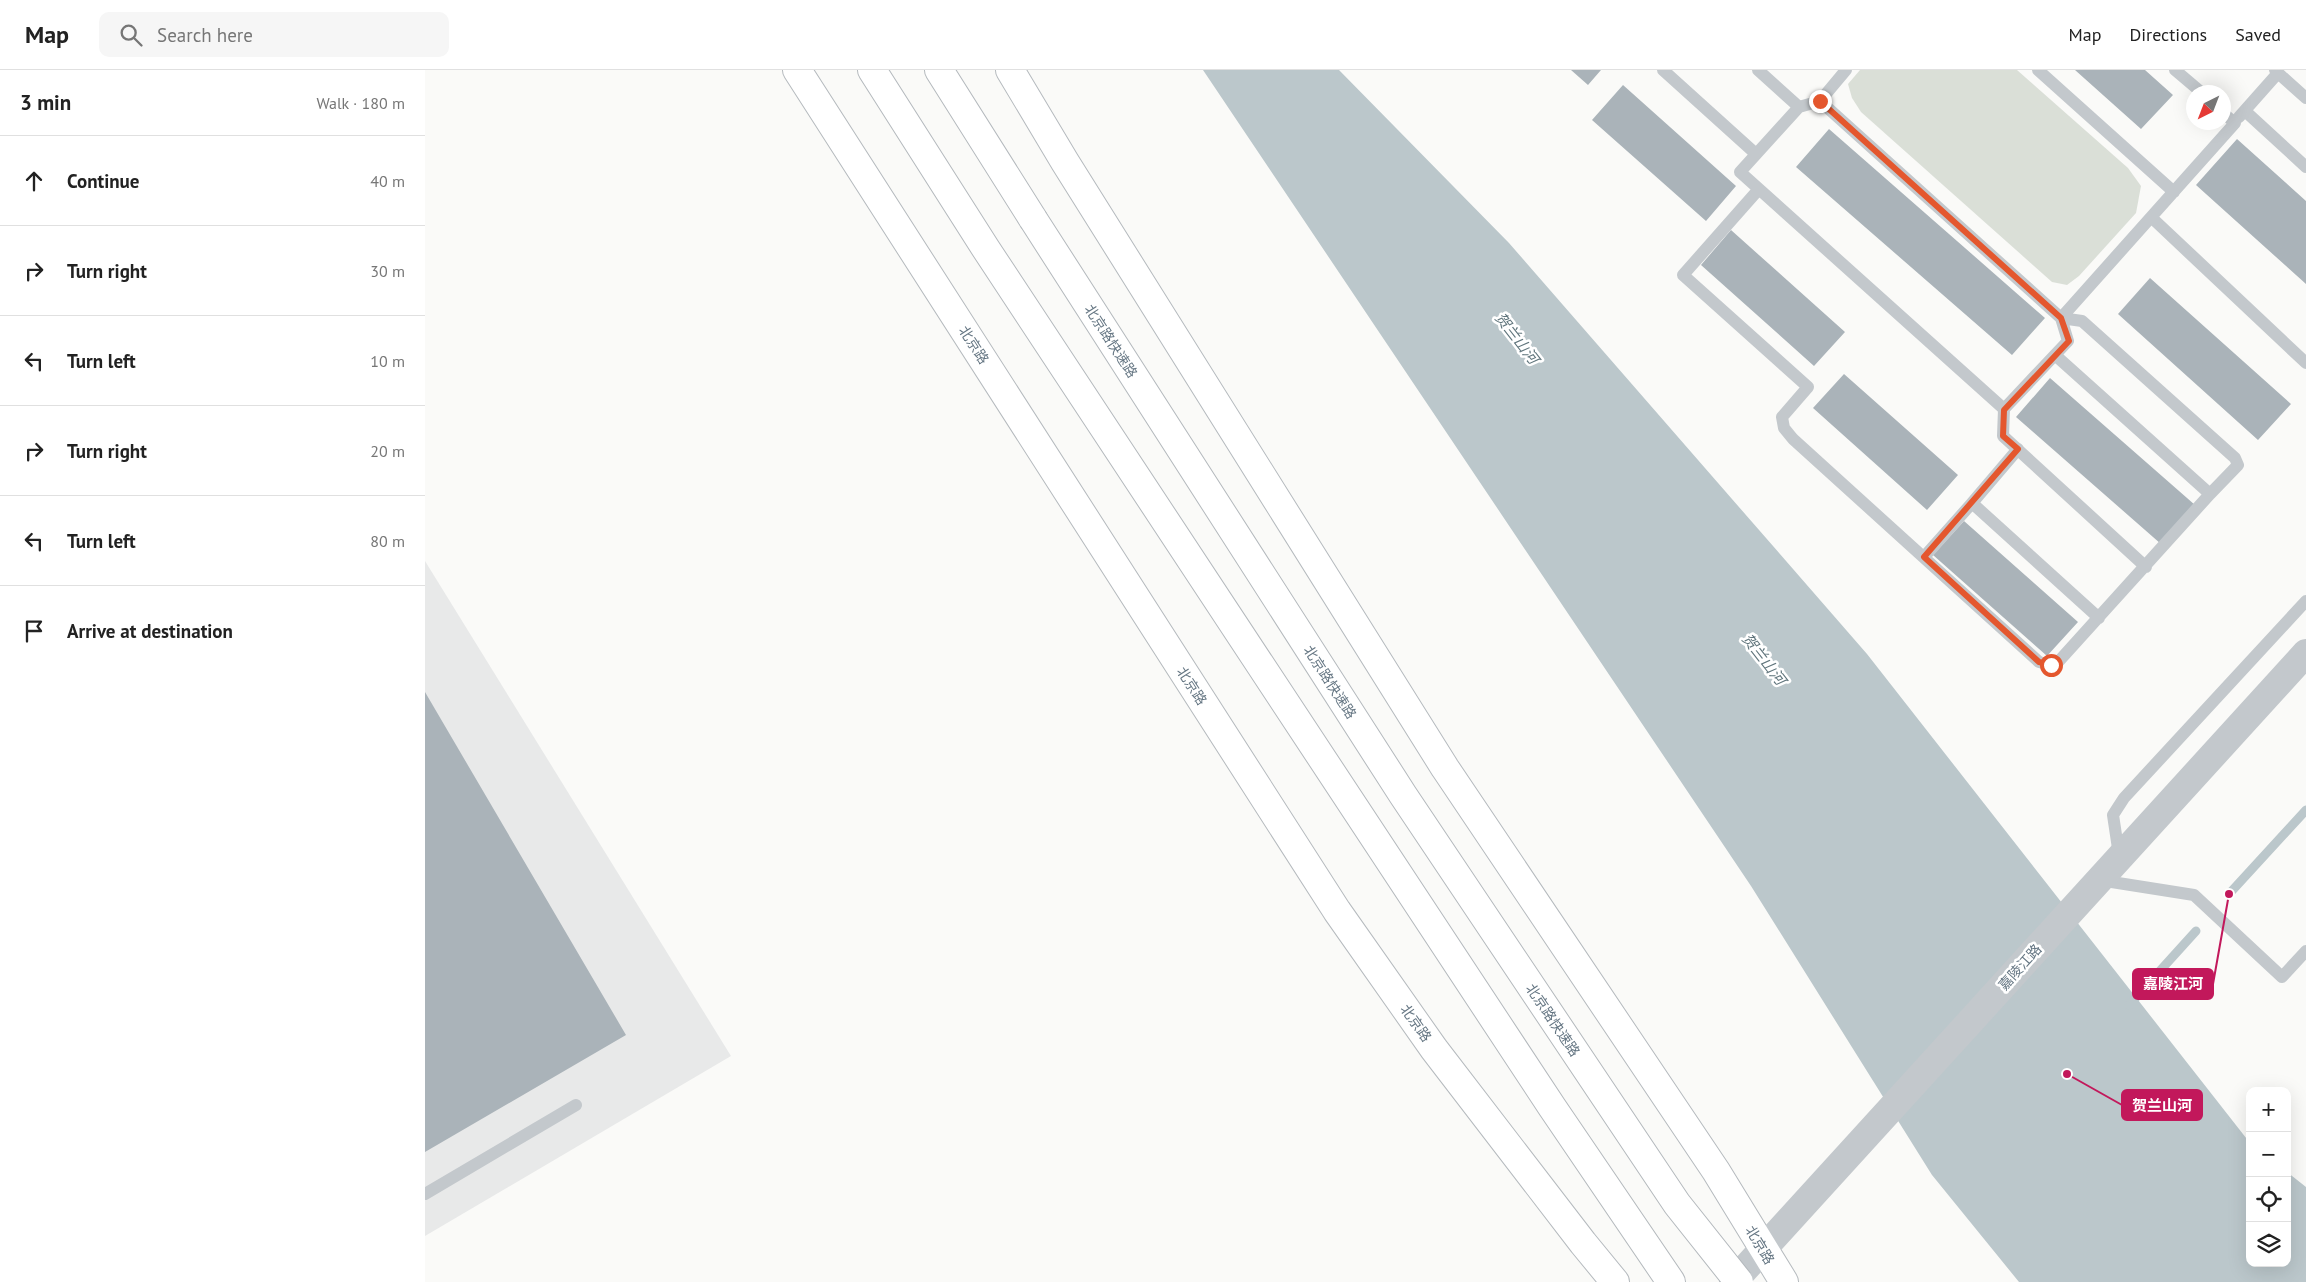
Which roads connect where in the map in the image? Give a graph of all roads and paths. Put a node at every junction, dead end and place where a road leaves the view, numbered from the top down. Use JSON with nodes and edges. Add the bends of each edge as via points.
{"nodes":[{"id":1,"x":797,"y":70,"type":"edge"},
{"id":2,"x":872,"y":70,"type":"edge"},
{"id":3,"x":939,"y":70,"type":"edge"},
{"id":4,"x":1010,"y":70,"type":"edge"},
{"id":5,"x":1663,"y":70,"type":"edge"},
{"id":6,"x":1758,"y":70,"type":"edge"},
{"id":7,"x":1846,"y":70,"type":"edge"},
{"id":8,"x":2038,"y":70,"type":"edge"},
{"id":9,"x":2175,"y":70,"type":"edge"},
{"id":10,"x":2277,"y":72,"type":"edge"},
{"id":11,"x":2193,"y":85,"type":"edge"},
{"id":12,"x":2306,"y":98,"type":"edge"},
{"id":13,"x":1820,"y":101,"type":"junction"},
{"id":14,"x":1799,"y":107,"type":"junction"},
{"id":15,"x":2245,"y":111,"type":"junction"},
{"id":16,"x":2231,"y":120,"type":"edge"},
{"id":17,"x":2235,"y":123,"type":"junction"},
{"id":18,"x":1756,"y":154,"type":"junction"},
{"id":19,"x":2306,"y":167,"type":"edge"},
{"id":20,"x":1759,"y":189,"type":"junction"},
{"id":21,"x":2174,"y":192,"type":"junction"},
{"id":22,"x":2151,"y":217,"type":"junction"},
{"id":23,"x":2061,"y":318,"type":"junction"},
{"id":24,"x":2055,"y":355,"type":"junction"},
{"id":25,"x":2306,"y":363,"type":"edge"},
{"id":26,"x":2004,"y":410,"type":"junction"},
{"id":27,"x":2018,"y":449,"type":"junction"},
{"id":28,"x":2210,"y":494,"type":"junction"},
{"id":29,"x":1972,"y":503,"type":"junction"},
{"id":30,"x":1924,"y":557,"type":"junction"},
{"id":31,"x":2146,"y":567,"type":"junction"},
{"id":32,"x":2306,"y":601,"type":"edge"},
{"id":33,"x":2099,"y":618,"type":"junction"},
{"id":34,"x":2306,"y":653,"type":"edge"},
{"id":35,"x":2120,"y":857,"type":"junction"},
{"id":36,"x":2099,"y":880,"type":"junction"},
{"id":37,"x":2306,"y":951,"type":"edge"},
{"id":38,"x":576,"y":1105,"type":"dead end"},
{"id":39,"x":425,"y":1194,"type":"edge"},
{"id":40,"x":1763,"y":1249,"type":"junction"},
{"id":41,"x":1615,"y":1282,"type":"edge"},
{"id":42,"x":1671,"y":1282,"type":"edge"},
{"id":43,"x":1733,"y":1282,"type":"edge"},
{"id":44,"x":1739,"y":1282,"type":"edge"},
{"id":45,"x":1783,"y":1282,"type":"edge"}],
"edges":[{"from":1,"to":41,"type":"main road","name":"北京路","via":[[1337,911],[1434,1049]]},
{"from":2,"to":42,"type":"main road","via":[[986,249]]},
{"from":3,"to":44,"type":"main road","name":"北京路快速路","bridge":true,"via":[[1403,795],[1677,1204]]},
{"from":4,"to":40,"type":"main road","name":"北京路","via":[[1445,768],[1716,1171]]},
{"from":5,"to":18,"type":"lane"},
{"from":6,"to":14,"type":"lane"},
{"from":7,"to":13,"type":"lane"},
{"from":8,"to":21,"type":"lane"},
{"from":9,"to":11,"type":"lane"},
{"from":10,"to":12,"type":"lane"},
{"from":10,"to":15,"type":"lane"},
{"from":13,"to":14,"type":"lane"},
{"from":13,"to":23,"type":"lane"},
{"from":14,"to":18,"type":"lane"},
{"from":15,"to":17,"type":"lane"},
{"from":15,"to":19,"type":"lane"},
{"from":16,"to":17,"type":"lane"},
{"from":17,"to":21,"type":"lane"},
{"from":18,"to":20,"type":"lane","via":[[1740,172]]},
{"from":20,"to":26,"type":"lane"},
{"from":20,"to":30,"type":"lane","via":[[1683,275],[1808,387],[1782,417],[1784,428]]},
{"from":21,"to":22,"type":"lane"},
{"from":22,"to":23,"type":"lane"},
{"from":22,"to":25,"type":"lane"},
{"from":23,"to":24,"type":"lane","via":[[2069,341]]},
{"from":23,"to":28,"type":"lane","via":[[2082,320],[2235,458],[2238,465]]},
{"from":24,"to":26,"type":"lane"},
{"from":24,"to":28,"type":"lane"},
{"from":26,"to":27,"type":"lane","via":[[2003,436]]},
{"from":27,"to":29,"type":"lane"},
{"from":27,"to":31,"type":"lane"},
{"from":28,"to":31,"type":"lane"},
{"from":29,"to":30,"type":"lane"},
{"from":29,"to":33,"type":"lane"},
{"from":30,"to":33,"type":"lane","via":[[2039,662],[2051,665],[2059,661]]},
{"from":31,"to":33,"type":"lane"},
{"from":32,"to":35,"type":"lane","via":[[2124,798],[2113,815]]},
{"from":34,"to":35,"type":"street","name":"嘉陵江路"},
{"from":35,"to":36,"type":"street","name":"嘉陵江路"},
{"from":36,"to":37,"type":"lane","via":[[2194,895],[2282,977]]},
{"from":36,"to":40,"type":"street","name":"嘉陵江路"},
{"from":38,"to":39,"type":"lane"},
{"from":40,"to":43,"type":"street","name":"嘉陵江路"},
{"from":40,"to":45,"type":"main road","name":"北京路"}]}
